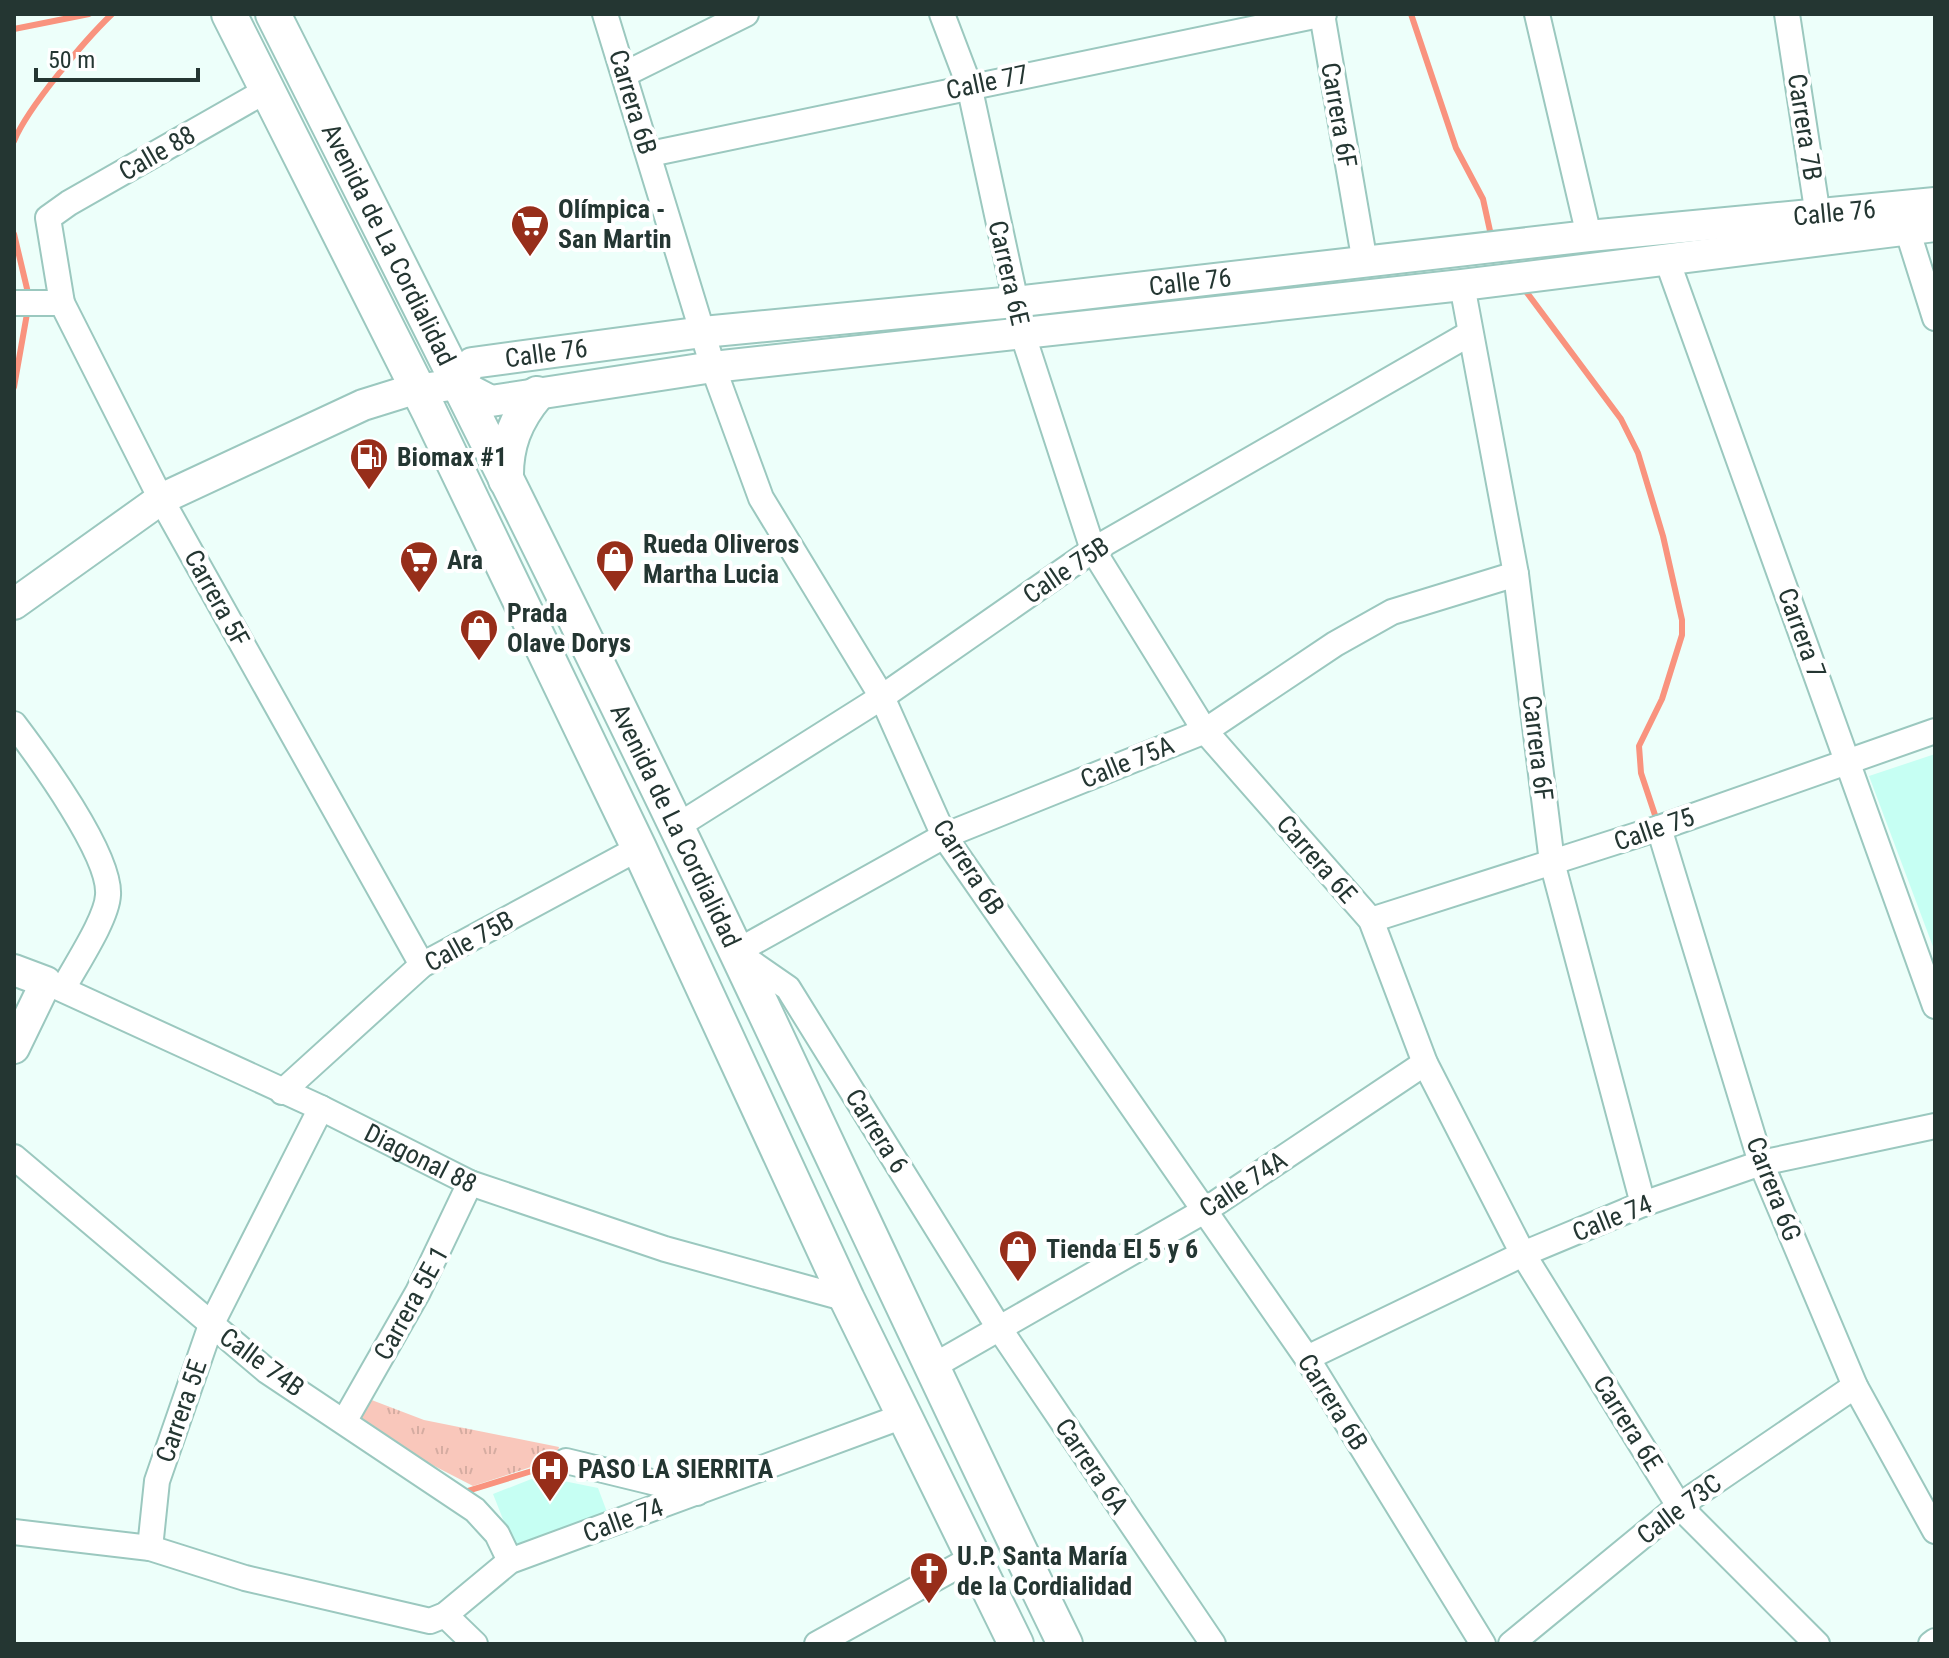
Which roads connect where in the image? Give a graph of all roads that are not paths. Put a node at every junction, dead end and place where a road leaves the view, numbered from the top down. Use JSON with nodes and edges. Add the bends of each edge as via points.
{"nodes":[{"id":1,"x":229,"y":14,"type":"edge"},
{"id":2,"x":273,"y":14,"type":"edge"},
{"id":3,"x":605,"y":14,"type":"edge"},
{"id":4,"x":746,"y":14,"type":"edge"},
{"id":5,"x":942,"y":14,"type":"edge"},
{"id":6,"x":1323,"y":14,"type":"edge"},
{"id":7,"x":1537,"y":14,"type":"edge"},
{"id":8,"x":1787,"y":14,"type":"edge"},
{"id":9,"x":625,"y":74,"type":"junction"},
{"id":10,"x":969,"y":85,"type":"junction"},
{"id":11,"x":267,"y":90,"type":"junction"},
{"id":12,"x":650,"y":154,"type":"junction"},
{"id":13,"x":1935,"y":203,"type":"edge"},
{"id":14,"x":48,"y":218,"type":"joint"},
{"id":15,"x":1820,"y":228,"type":"junction"},
{"id":16,"x":1921,"y":228,"type":"edge"},
{"id":17,"x":1589,"y":236,"type":"junction"},
{"id":18,"x":1667,"y":260,"type":"junction"},
{"id":19,"x":1365,"y":263,"type":"junction"},
{"id":20,"x":1462,"y":285,"type":"junction"},
{"id":21,"x":1014,"y":302,"type":"junction"},
{"id":22,"x":14,"y":303,"type":"edge"},
{"id":23,"x":62,"y":303,"type":"junction"},
{"id":24,"x":1935,"y":318,"type":"edge"},
{"id":25,"x":703,"y":332,"type":"junction"},
{"id":26,"x":1469,"y":334,"type":"junction"},
{"id":27,"x":1023,"y":335,"type":"junction"},
{"id":28,"x":713,"y":367,"type":"junction"},
{"id":29,"x":458,"y":384,"type":"junction"},
{"id":30,"x":418,"y":389,"type":"junction"},
{"id":31,"x":537,"y":394,"type":"junction"},
{"id":32,"x":506,"y":481,"type":"junction"},
{"id":33,"x":161,"y":499,"type":"junction"},
{"id":34,"x":1093,"y":550,"type":"junction"},
{"id":35,"x":1516,"y":574,"type":"junction"},
{"id":36,"x":14,"y":604,"type":"edge"},
{"id":37,"x":882,"y":697,"type":"junction"},
{"id":38,"x":14,"y":724,"type":"edge"},
{"id":39,"x":1205,"y":731,"type":"junction"},
{"id":40,"x":1935,"y":731,"type":"edge"},
{"id":41,"x":1848,"y":761,"type":"junction"},
{"id":42,"x":676,"y":827,"type":"junction"},
{"id":43,"x":1659,"y":828,"type":"junction"},
{"id":44,"x":944,"y":836,"type":"junction"},
{"id":45,"x":639,"y":848,"type":"junction"},
{"id":46,"x":1552,"y":862,"type":"junction"},
{"id":47,"x":1371,"y":920,"type":"junction"},
{"id":48,"x":736,"y":952,"type":"junction"},
{"id":49,"x":422,"y":965,"type":"junction"},
{"id":50,"x":14,"y":970,"type":"edge"},
{"id":51,"x":54,"y":986,"type":"junction"},
{"id":52,"x":1935,"y":1006,"type":"edge"},
{"id":53,"x":14,"y":1048,"type":"edge"},
{"id":54,"x":1425,"y":1063,"type":"junction"},
{"id":55,"x":282,"y":1092,"type":"junction"},
{"id":56,"x":321,"y":1108,"type":"junction"},
{"id":57,"x":1935,"y":1126,"type":"edge"},
{"id":58,"x":14,"y":1157,"type":"edge"},
{"id":59,"x":1761,"y":1163,"type":"junction"},
{"id":60,"x":470,"y":1183,"type":"junction"},
{"id":61,"x":1643,"y":1204,"type":"junction"},
{"id":62,"x":1204,"y":1211,"type":"junction"},
{"id":63,"x":1523,"y":1254,"type":"junction"},
{"id":64,"x":847,"y":1299,"type":"junction"},
{"id":65,"x":211,"y":1325,"type":"junction"},
{"id":66,"x":999,"y":1328,"type":"junction"},
{"id":67,"x":1307,"y":1358,"type":"junction"},
{"id":68,"x":930,"y":1368,"type":"junction"},
{"id":69,"x":1855,"y":1386,"type":"junction"},
{"id":70,"x":906,"y":1415,"type":"junction"},
{"id":71,"x":345,"y":1420,"type":"junction"},
{"id":72,"x":566,"y":1461,"type":"dead end"},
{"id":73,"x":697,"y":1493,"type":"junction"},
{"id":74,"x":1679,"y":1506,"type":"junction"},
{"id":75,"x":1935,"y":1531,"type":"edge"},
{"id":76,"x":14,"y":1532,"type":"edge"},
{"id":77,"x":150,"y":1548,"type":"junction"},
{"id":78,"x":974,"y":1557,"type":"junction"},
{"id":79,"x":510,"y":1561,"type":"junction"},
{"id":80,"x":445,"y":1615,"type":"junction"},
{"id":81,"x":475,"y":1644,"type":"edge"},
{"id":82,"x":817,"y":1644,"type":"edge"},
{"id":83,"x":1016,"y":1644,"type":"edge"},
{"id":84,"x":1065,"y":1644,"type":"edge"},
{"id":85,"x":1213,"y":1644,"type":"edge"},
{"id":86,"x":1483,"y":1644,"type":"edge"},
{"id":87,"x":1511,"y":1644,"type":"edge"},
{"id":88,"x":1817,"y":1644,"type":"edge"}],
"edges":[{"from":1,"to":11,"type":"main road","name":"Avenida de La Cordialidad"},
{"from":2,"to":29,"type":"main road","name":"Avenida de La Cordialidad"},
{"from":3,"to":9,"type":"street","name":"Carrera 6B"},
{"from":4,"to":9,"type":"street"},
{"from":5,"to":10,"type":"street","name":"Carrera 6E"},
{"from":6,"to":10,"type":"street","name":"Calle 77"},
{"from":6,"to":19,"type":"street","name":"Carrera 6F"},
{"from":7,"to":17,"type":"street"},
{"from":8,"to":15,"type":"street","name":"Carrera 7B"},
{"from":9,"to":12,"type":"street","name":"Carrera 6B"},
{"from":10,"to":12,"type":"street","name":"Calle 77"},
{"from":10,"to":21,"type":"street","name":"Carrera 6E"},
{"from":11,"to":14,"type":"street","name":"Calle 88"},
{"from":11,"to":30,"type":"main road","name":"Avenida de La Cordialidad"},
{"from":12,"to":25,"type":"street","name":"Carrera 6B"},
{"from":13,"to":15,"type":"street","name":"Calle 76"},
{"from":14,"to":23,"type":"street","name":"Carrera 5F"},
{"from":15,"to":16,"type":"street","name":"Calle 76"},
{"from":15,"to":17,"type":"street","name":"Calle 76"},
{"from":15,"to":18,"type":"street","name":"Calle 76"},
{"from":16,"to":24,"type":"street"},
{"from":17,"to":19,"type":"street","name":"Calle 76"},
{"from":18,"to":20,"type":"street","name":"Calle 76"},
{"from":18,"to":41,"type":"street","name":"Carrera 7"},
{"from":19,"to":21,"type":"street","name":"Calle 76"},
{"from":20,"to":26,"type":"street","name":"Carrera 6F"},
{"from":20,"to":27,"type":"street","name":"Calle 76"},
{"from":21,"to":25,"type":"street","name":"Calle 76"},
{"from":21,"to":27,"type":"street","name":"Carrera 6E"},
{"from":22,"to":23,"type":"street"},
{"from":23,"to":33,"type":"street","name":"Carrera 5F"},
{"from":25,"to":28,"type":"street","name":"Carrera 6B"},
{"from":25,"to":29,"type":"street","name":"Calle 76","via":[[472,363]]},
{"from":26,"to":34,"type":"street","name":"Calle 75B"},
{"from":26,"to":35,"type":"street","name":"Carrera 6F"},
{"from":27,"to":28,"type":"street","name":"Calle 76"},
{"from":27,"to":34,"type":"street","name":"Carrera 6E"},
{"from":28,"to":31,"type":"street","name":"Calle 76"},
{"from":28,"to":37,"type":"street","name":"Carrera 6B","via":[[761,498]]},
{"from":29,"to":30,"type":"street"},
{"from":29,"to":31,"type":"street","name":"Calle 76","via":[[491,401]]},
{"from":29,"to":32,"type":"main road","name":"Avenida de La Cordialidad"},
{"from":30,"to":33,"type":"street","via":[[363,405]]},
{"from":30,"to":45,"type":"main road","name":"Avenida de La Cordialidad"},
{"from":31,"to":32,"type":"main road","via":[[509,441]]},
{"from":32,"to":42,"type":"main road","name":"Avenida de La Cordialidad"},
{"from":33,"to":36,"type":"street"},
{"from":33,"to":49,"type":"street","name":"Carrera 5F"},
{"from":34,"to":37,"type":"street","name":"Calle 75B"},
{"from":34,"to":39,"type":"street","name":"Carrera 6E"},
{"from":35,"to":39,"type":"street","name":"Calle 75A","via":[[1392,612]]},
{"from":35,"to":46,"type":"street","name":"Carrera 6F"},
{"from":37,"to":42,"type":"street","name":"Calle 75B"},
{"from":37,"to":44,"type":"street","name":"Carrera 6B"},
{"from":38,"to":51,"type":"street","via":[[41,759],[104,866],[108,896]]},
{"from":39,"to":44,"type":"street","name":"Calle 75A"},
{"from":39,"to":47,"type":"street","name":"Carrera 6E"},
{"from":40,"to":41,"type":"street","name":"Calle 75"},
{"from":41,"to":43,"type":"street","name":"Calle 75"},
{"from":41,"to":52,"type":"street","name":"Carrera 7"},
{"from":42,"to":48,"type":"main road","name":"Avenida de La Cordialidad"},
{"from":43,"to":46,"type":"street","name":"Calle 75"},
{"from":43,"to":59,"type":"street","name":"Carrera 6G"},
{"from":44,"to":48,"type":"street","name":"Calle 75A"},
{"from":44,"to":62,"type":"street","name":"Carrera 6B"},
{"from":45,"to":49,"type":"street","name":"Calle 75B"},
{"from":45,"to":64,"type":"main road","name":"Avenida de La Cordialidad"},
{"from":46,"to":47,"type":"street","name":"Calle 75"},
{"from":46,"to":61,"type":"street","name":"Carrera 6F"},
{"from":47,"to":54,"type":"street","name":"Carrera 6E"},
{"from":48,"to":66,"type":"street","name":"Carrera 6","via":[[788,988]]},
{"from":48,"to":68,"type":"main road","name":"Avenida de La Cordialidad"},
{"from":49,"to":55,"type":"street","name":"Calle 75B"},
{"from":50,"to":51,"type":"street","name":"Diagonal 88"},
{"from":51,"to":53,"type":"street"},
{"from":51,"to":55,"type":"street","name":"Diagonal 88"},
{"from":54,"to":62,"type":"street","name":"Calle 74A"},
{"from":54,"to":63,"type":"street","name":"Carrera 6E"},
{"from":55,"to":56,"type":"street","name":"Diagonal 88"},
{"from":56,"to":60,"type":"street","name":"Diagonal 88"},
{"from":56,"to":65,"type":"street","name":"Carrera 5E"},
{"from":57,"to":59,"type":"street","name":"Calle 74"},
{"from":58,"to":65,"type":"street","name":"Calle 74B"},
{"from":59,"to":61,"type":"street","name":"Calle 74"},
{"from":59,"to":69,"type":"street","name":"Carrera 6G"},
{"from":60,"to":64,"type":"street","name":"Diagonal 88","via":[[665,1249]]},
{"from":60,"to":71,"type":"street","name":"Carrera 5E 1","via":[[418,1292]]},
{"from":61,"to":63,"type":"street","name":"Calle 74"},
{"from":62,"to":66,"type":"street","name":"Calle 74A"},
{"from":62,"to":67,"type":"street","name":"Carrera 6B"},
{"from":63,"to":67,"type":"street","name":"Calle 74"},
{"from":63,"to":74,"type":"street","name":"Carrera 6E"},
{"from":64,"to":70,"type":"main road","name":"Avenida de La Cordialidad"},
{"from":65,"to":71,"type":"street","name":"Calle 74B","via":[[267,1371]]},
{"from":65,"to":77,"type":"street","name":"Carrera 5E","via":[[157,1481]]},
{"from":66,"to":68,"type":"street","name":"Calle 74A"},
{"from":66,"to":85,"type":"street","name":"Carrera 6A"},
{"from":67,"to":86,"type":"street","name":"Carrera 6B"},
{"from":68,"to":84,"type":"main road","name":"Avenida de La Cordialidad"},
{"from":69,"to":74,"type":"street","name":"Calle 73C"},
{"from":69,"to":75,"type":"street","name":"Carrera 6G"},
{"from":70,"to":73,"type":"street","name":"Calle 74"},
{"from":70,"to":78,"type":"main road","name":"Avenida de La Cordialidad"},
{"from":71,"to":79,"type":"street","name":"Calle 74B","via":[[475,1510],[497,1534]]},
{"from":72,"to":73,"type":"street"},
{"from":73,"to":79,"type":"street","name":"Calle 74"},
{"from":74,"to":87,"type":"street","name":"Calle 73C"},
{"from":74,"to":88,"type":"street","name":"Carrera 6E"},
{"from":76,"to":77,"type":"street"},
{"from":77,"to":80,"type":"street","via":[[245,1578],[416,1620]]},
{"from":78,"to":82,"type":"street"},
{"from":78,"to":83,"type":"main road","name":"Avenida de La Cordialidad"},
{"from":79,"to":80,"type":"street","name":"Calle 74"},
{"from":80,"to":81,"type":"street"}]}
